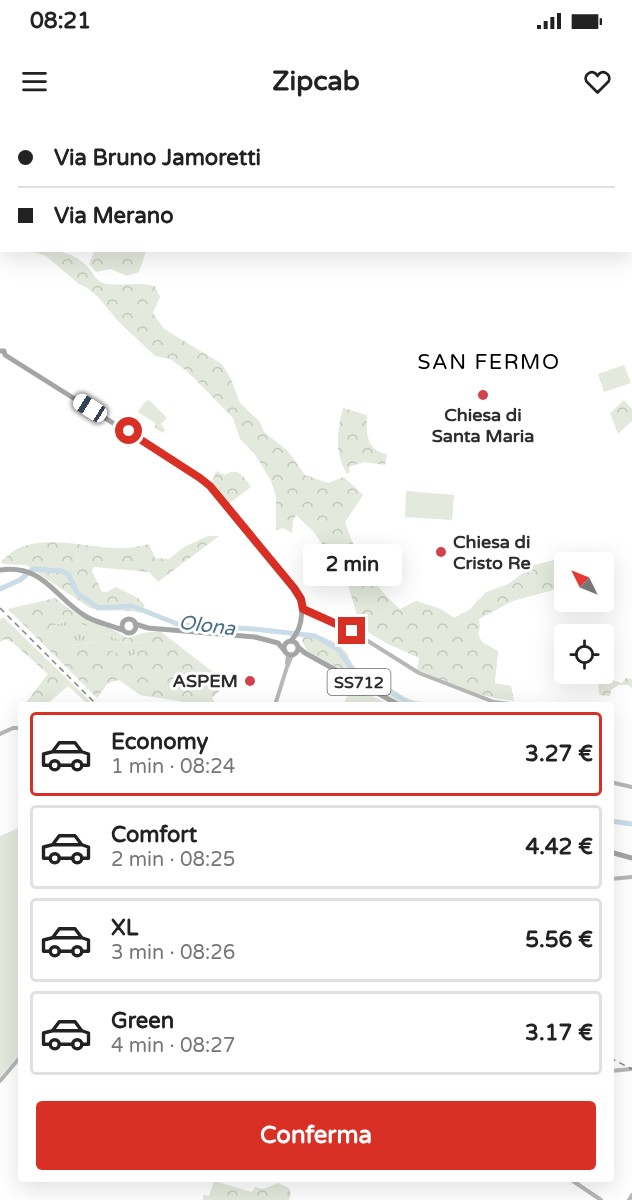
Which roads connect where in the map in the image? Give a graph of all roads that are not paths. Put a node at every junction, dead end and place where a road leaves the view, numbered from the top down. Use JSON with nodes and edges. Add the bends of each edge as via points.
{"nodes":[{"id":1,"x":0,"y":351,"type":"edge"},
{"id":2,"x":3,"y":356,"type":"edge"},
{"id":3,"x":0,"y":570,"type":"edge"},
{"id":4,"x":303,"y":609,"type":"junction"},
{"id":5,"x":123,"y":622,"type":"junction"},
{"id":6,"x":135,"y":624,"type":"junction"},
{"id":7,"x":112,"y":625,"type":"junction"},
{"id":8,"x":148,"y":628,"type":"junction"},
{"id":9,"x":122,"y":630,"type":"junction"},
{"id":10,"x":132,"y":632,"type":"junction"},
{"id":11,"x":294,"y":640,"type":"junction"},
{"id":12,"x":278,"y":643,"type":"junction"},
{"id":13,"x":305,"y":653,"type":"junction"},
{"id":14,"x":290,"y":654,"type":"junction"},
{"id":15,"x":276,"y":702,"type":"edge"},
{"id":16,"x":394,"y":702,"type":"edge"},
{"id":17,"x":494,"y":702,"type":"edge"},
{"id":18,"x":18,"y":728,"type":"edge"},
{"id":19,"x":0,"y":734,"type":"edge"},
{"id":20,"x":614,"y":783,"type":"edge"},
{"id":21,"x":632,"y":787,"type":"edge"},
{"id":22,"x":614,"y":853,"type":"edge"},
{"id":23,"x":632,"y":858,"type":"edge"},
{"id":24,"x":632,"y":877,"type":"edge"},
{"id":25,"x":614,"y":879,"type":"edge"},
{"id":26,"x":18,"y":1060,"type":"edge"},
{"id":27,"x":632,"y":1069,"type":"edge"},
{"id":28,"x":614,"y":1071,"type":"edge"},
{"id":29,"x":0,"y":1081,"type":"edge"},
{"id":30,"x":574,"y":1182,"type":"edge"},
{"id":31,"x":632,"y":1196,"type":"edge"},
{"id":32,"x":601,"y":1200,"type":"edge"},
{"id":33,"x":629,"y":1200,"type":"edge"}],
"edges":[{"from":1,"to":2,"type":"main road","via":[[5,351]]},
{"from":2,"to":4,"type":"main road","via":[[210,486],[294,588]]},
{"from":3,"to":7,"type":"main road","via":[[24,570],[42,578],[87,616]]},
{"from":4,"to":11,"type":"main road"},
{"from":4,"to":17,"type":"street","via":[[352,631],[419,673]]},
{"from":5,"to":6,"type":"main road","via":[[130,619]]},
{"from":5,"to":7,"type":"main road"},
{"from":5,"to":9,"type":"main road"},
{"from":6,"to":8,"type":"main road"},
{"from":6,"to":10,"type":"main road"},
{"from":7,"to":9,"type":"main road"},
{"from":8,"to":10,"type":"main road"},
{"from":8,"to":12,"type":"main road","via":[[238,634]]},
{"from":9,"to":10,"type":"main road"},
{"from":11,"to":12,"type":"main road"},
{"from":11,"to":13,"type":"main road","number":"SS712"},
{"from":11,"to":14,"type":"main road","via":[[298,651]]},
{"from":11,"to":14,"type":"main road","via":[[284,647]]},
{"from":12,"to":14,"type":"main road"},
{"from":13,"to":14,"type":"main road"},
{"from":13,"to":16,"type":"main road","number":"SS712"},
{"from":14,"to":15,"type":"street"},
{"from":18,"to":19,"type":"street"},
{"from":20,"to":21,"type":"street"},
{"from":22,"to":23,"type":"main road"},
{"from":24,"to":25,"type":"street"},
{"from":26,"to":29,"type":"street"},
{"from":27,"to":28,"type":"street"},
{"from":30,"to":32,"type":"street"},
{"from":31,"to":33,"type":"street"}]}
